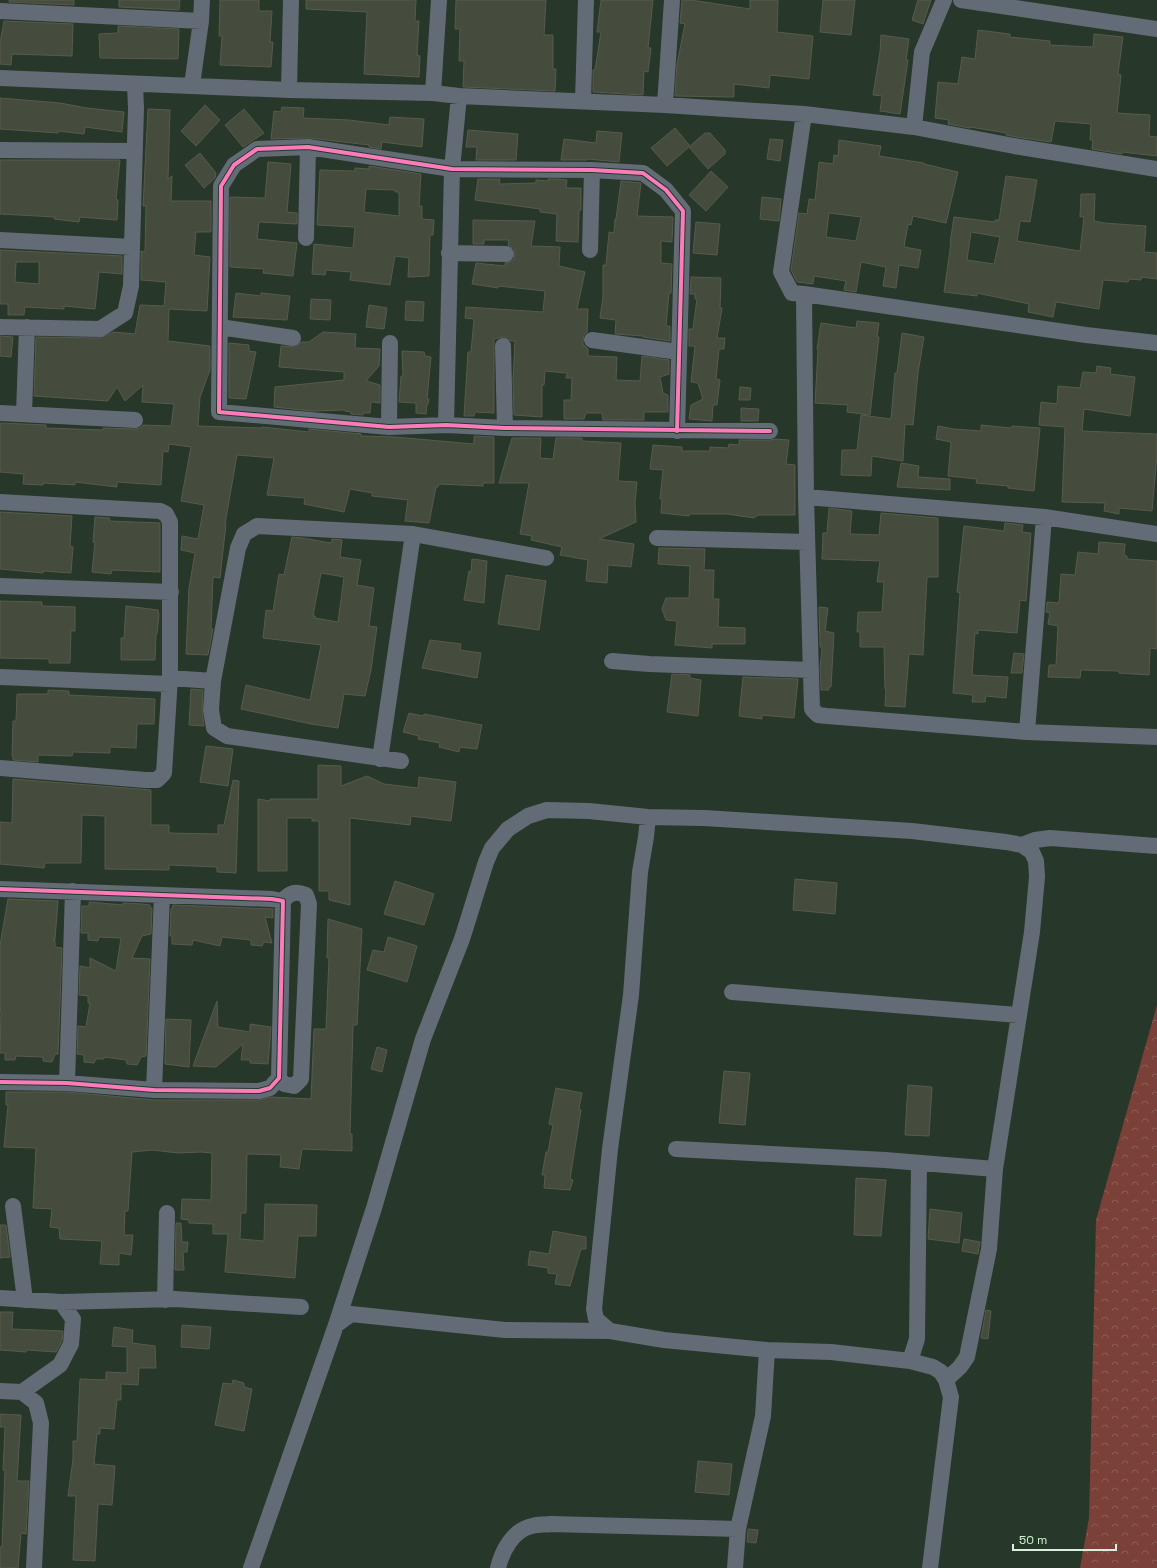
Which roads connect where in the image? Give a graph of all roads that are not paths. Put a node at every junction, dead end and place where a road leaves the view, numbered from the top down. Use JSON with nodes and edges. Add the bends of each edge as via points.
{"nodes":[{"id":1,"x":202,"y":0,"type":"edge"},
{"id":2,"x":291,"y":0,"type":"edge"},
{"id":3,"x":439,"y":0,"type":"edge"},
{"id":4,"x":586,"y":0,"type":"edge"},
{"id":5,"x":672,"y":0,"type":"edge"},
{"id":6,"x":944,"y":0,"type":"edge"},
{"id":7,"x":961,"y":0,"type":"edge"},
{"id":8,"x":0,"y":11,"type":"edge"},
{"id":9,"x":201,"y":21,"type":"junction"},
{"id":10,"x":1157,"y":29,"type":"edge"},
{"id":11,"x":0,"y":78,"type":"edge"},
{"id":12,"x":135,"y":84,"type":"junction"},
{"id":13,"x":192,"y":85,"type":"junction"},
{"id":14,"x":289,"y":90,"type":"junction"},
{"id":15,"x":433,"y":93,"type":"junction"},
{"id":16,"x":459,"y":96,"type":"junction"},
{"id":17,"x":583,"y":101,"type":"junction"},
{"id":18,"x":665,"y":105,"type":"junction"},
{"id":19,"x":804,"y":114,"type":"junction"},
{"id":20,"x":914,"y":127,"type":"junction"},
{"id":21,"x":308,"y":147,"type":"junction"},
{"id":22,"x":0,"y":150,"type":"edge"},
{"id":23,"x":135,"y":151,"type":"junction"},
{"id":24,"x":452,"y":169,"type":"junction"},
{"id":25,"x":592,"y":170,"type":"junction"},
{"id":26,"x":1157,"y":170,"type":"edge"},
{"id":27,"x":306,"y":238,"type":"dead end"},
{"id":28,"x":0,"y":240,"type":"edge"},
{"id":29,"x":132,"y":247,"type":"junction"},
{"id":30,"x":590,"y":250,"type":"dead end"},
{"id":31,"x":449,"y":253,"type":"junction"},
{"id":32,"x":506,"y":254,"type":"dead end"},
{"id":33,"x":804,"y":294,"type":"junction"},
{"id":34,"x":0,"y":327,"type":"edge"},
{"id":35,"x":27,"y":327,"type":"junction"},
{"id":36,"x":220,"y":327,"type":"junction"},
{"id":37,"x":293,"y":338,"type":"dead end"},
{"id":38,"x":592,"y":340,"type":"dead end"},
{"id":39,"x":390,"y":343,"type":"dead end"},
{"id":40,"x":1157,"y":343,"type":"edge"},
{"id":41,"x":503,"y":346,"type":"dead end"},
{"id":42,"x":679,"y":352,"type":"junction"},
{"id":43,"x":0,"y":413,"type":"edge"},
{"id":44,"x":24,"y":414,"type":"junction"},
{"id":45,"x":135,"y":420,"type":"dead end"},
{"id":46,"x":446,"y":425,"type":"junction"},
{"id":47,"x":389,"y":427,"type":"junction"},
{"id":48,"x":505,"y":428,"type":"junction"},
{"id":49,"x":677,"y":431,"type":"junction"},
{"id":50,"x":770,"y":431,"type":"dead end"},
{"id":51,"x":806,"y":497,"type":"junction"},
{"id":52,"x":0,"y":502,"type":"edge"},
{"id":53,"x":1044,"y":517,"type":"junction"},
{"id":54,"x":413,"y":534,"type":"junction"},
{"id":55,"x":1157,"y":534,"type":"edge"},
{"id":56,"x":657,"y":538,"type":"dead end"},
{"id":57,"x":808,"y":542,"type":"junction"},
{"id":58,"x":546,"y":558,"type":"dead end"},
{"id":59,"x":0,"y":586,"type":"edge"},
{"id":60,"x":171,"y":592,"type":"junction"},
{"id":61,"x":612,"y":661,"type":"dead end"},
{"id":62,"x":811,"y":670,"type":"junction"},
{"id":63,"x":0,"y":677,"type":"edge"},
{"id":64,"x":170,"y":681,"type":"junction"},
{"id":65,"x":213,"y":681,"type":"junction"},
{"id":66,"x":1028,"y":732,"type":"junction"},
{"id":67,"x":1157,"y":737,"type":"edge"},
{"id":68,"x":380,"y":759,"type":"junction"},
{"id":69,"x":401,"y":761,"type":"dead end"},
{"id":70,"x":0,"y":768,"type":"edge"},
{"id":71,"x":648,"y":817,"type":"junction"},
{"id":72,"x":1022,"y":845,"type":"junction"},
{"id":73,"x":1157,"y":846,"type":"edge"},
{"id":74,"x":0,"y":889,"type":"edge"},
{"id":75,"x":73,"y":891,"type":"junction"},
{"id":76,"x":162,"y":895,"type":"junction"},
{"id":77,"x":283,"y":901,"type":"junction"},
{"id":78,"x":732,"y":992,"type":"dead end"},
{"id":79,"x":1019,"y":1015,"type":"junction"},
{"id":80,"x":279,"y":1078,"type":"junction"},
{"id":81,"x":0,"y":1082,"type":"edge"},
{"id":82,"x":67,"y":1083,"type":"junction"},
{"id":83,"x":154,"y":1090,"type":"junction"},
{"id":84,"x":676,"y":1149,"type":"dead end"},
{"id":85,"x":919,"y":1163,"type":"junction"},
{"id":86,"x":995,"y":1169,"type":"junction"},
{"id":87,"x":13,"y":1206,"type":"dead end"},
{"id":88,"x":167,"y":1213,"type":"dead end"},
{"id":89,"x":0,"y":1298,"type":"edge"},
{"id":90,"x":25,"y":1300,"type":"junction"},
{"id":91,"x":165,"y":1300,"type":"junction"},
{"id":92,"x":61,"y":1302,"type":"junction"},
{"id":93,"x":301,"y":1308,"type":"dead end"},
{"id":94,"x":336,"y":1326,"type":"junction"},
{"id":95,"x":610,"y":1331,"type":"junction"},
{"id":96,"x":767,"y":1350,"type":"junction"},
{"id":97,"x":910,"y":1361,"type":"junction"},
{"id":98,"x":946,"y":1380,"type":"junction"},
{"id":99,"x":0,"y":1391,"type":"edge"},
{"id":100,"x":22,"y":1392,"type":"junction"},
{"id":101,"x":738,"y":1529,"type":"junction"},
{"id":102,"x":34,"y":1568,"type":"edge"},
{"id":103,"x":251,"y":1568,"type":"edge"},
{"id":104,"x":498,"y":1568,"type":"edge"},
{"id":105,"x":735,"y":1568,"type":"edge"},
{"id":106,"x":930,"y":1568,"type":"edge"}],
"edges":[{"from":1,"to":9,"type":"street"},
{"from":2,"to":14,"type":"street"},
{"from":3,"to":15,"type":"street"},
{"from":4,"to":17,"type":"street"},
{"from":5,"to":18,"type":"street"},
{"from":6,"to":20,"type":"street","via":[[922,52]]},
{"from":7,"to":10,"type":"street"},
{"from":8,"to":9,"type":"street"},
{"from":9,"to":13,"type":"street"},
{"from":11,"to":12,"type":"street"},
{"from":12,"to":13,"type":"street"},
{"from":12,"to":23,"type":"street"},
{"from":13,"to":14,"type":"street"},
{"from":14,"to":15,"type":"street"},
{"from":15,"to":16,"type":"street"},
{"from":16,"to":17,"type":"street"},
{"from":16,"to":24,"type":"street"},
{"from":17,"to":18,"type":"street"},
{"from":18,"to":19,"type":"street"},
{"from":19,"to":20,"type":"street"},
{"from":19,"to":33,"type":"street","via":[[781,272],[792,293]]},
{"from":20,"to":26,"type":"street"},
{"from":21,"to":24,"type":"street"},
{"from":21,"to":27,"type":"street"},
{"from":21,"to":36,"type":"street","via":[[257,149],[234,165],[221,186]]},
{"from":22,"to":23,"type":"street"},
{"from":23,"to":29,"type":"street"},
{"from":24,"to":25,"type":"street"},
{"from":24,"to":31,"type":"street"},
{"from":25,"to":30,"type":"street"},
{"from":25,"to":42,"type":"street","via":[[643,173],[666,190],[683,211]]},
{"from":28,"to":29,"type":"street"},
{"from":29,"to":35,"type":"street","via":[[131,286],[125,313],[100,329]]},
{"from":31,"to":32,"type":"street"},
{"from":31,"to":46,"type":"street"},
{"from":33,"to":40,"type":"street"},
{"from":33,"to":51,"type":"street"},
{"from":34,"to":35,"type":"street"},
{"from":35,"to":44,"type":"street"},
{"from":36,"to":37,"type":"street"},
{"from":36,"to":47,"type":"street","via":[[219,412]]},
{"from":38,"to":42,"type":"street"},
{"from":39,"to":47,"type":"street"},
{"from":41,"to":48,"type":"street"},
{"from":42,"to":49,"type":"street"},
{"from":43,"to":44,"type":"street"},
{"from":44,"to":45,"type":"street"},
{"from":46,"to":47,"type":"street"},
{"from":46,"to":48,"type":"street"},
{"from":48,"to":49,"type":"street"},
{"from":49,"to":50,"type":"street"},
{"from":51,"to":53,"type":"street"},
{"from":51,"to":57,"type":"street"},
{"from":52,"to":60,"type":"street","via":[[160,511],[166,514],[170,522]]},
{"from":53,"to":55,"type":"street"},
{"from":53,"to":66,"type":"street"},
{"from":54,"to":58,"type":"street"},
{"from":54,"to":65,"type":"street","via":[[257,526],[244,534],[238,548]]},
{"from":54,"to":68,"type":"street"},
{"from":56,"to":57,"type":"street"},
{"from":57,"to":62,"type":"street"},
{"from":59,"to":60,"type":"street"},
{"from":60,"to":64,"type":"street"},
{"from":61,"to":62,"type":"street"},
{"from":62,"to":66,"type":"street","via":[[812,709],[818,715]]},
{"from":63,"to":64,"type":"street"},
{"from":64,"to":65,"type":"street"},
{"from":64,"to":70,"type":"street","via":[[164,773],[157,780]]},
{"from":65,"to":68,"type":"street","via":[[211,710],[214,728],[227,736]]},
{"from":66,"to":67,"type":"street"},
{"from":68,"to":69,"type":"street"},
{"from":71,"to":72,"type":"street","via":[[912,831]]},
{"from":71,"to":94,"type":"street","via":[[547,810],[528,816],[508,829],[492,848],[462,940],[423,1040],[374,1208]]},
{"from":71,"to":95,"type":"street","via":[[640,872],[631,995],[610,1149],[594,1309],[596,1319]]},
{"from":72,"to":73,"type":"street","via":[[1050,838]]},
{"from":72,"to":79,"type":"street","via":[[1032,852],[1036,861],[1037,877],[1032,932]]},
{"from":74,"to":75,"type":"street"},
{"from":75,"to":76,"type":"street"},
{"from":75,"to":82,"type":"street"},
{"from":76,"to":77,"type":"street"},
{"from":76,"to":83,"type":"street"},
{"from":77,"to":80,"type":"street"},
{"from":77,"to":80,"type":"street","via":[[288,895],[298,892],[306,895],[309,904],[301,1079],[294,1086],[284,1084]]},
{"from":78,"to":79,"type":"street"},
{"from":79,"to":86,"type":"street"},
{"from":80,"to":83,"type":"street","via":[[270,1088],[259,1091]]},
{"from":81,"to":82,"type":"street"},
{"from":82,"to":83,"type":"street"},
{"from":84,"to":85,"type":"street"},
{"from":85,"to":86,"type":"street"},
{"from":85,"to":97,"type":"street","via":[[917,1339]]},
{"from":86,"to":98,"type":"street","via":[[989,1249],[967,1357],[960,1368]]},
{"from":87,"to":90,"type":"street"},
{"from":88,"to":91,"type":"street"},
{"from":89,"to":90,"type":"street"},
{"from":90,"to":92,"type":"street"},
{"from":91,"to":92,"type":"street"},
{"from":91,"to":93,"type":"street"},
{"from":92,"to":100,"type":"street","via":[[73,1319],[71,1344],[60,1365]]},
{"from":94,"to":95,"type":"street","via":[[351,1314],[505,1330]]},
{"from":94,"to":103,"type":"street"},
{"from":95,"to":96,"type":"street","via":[[664,1340]]},
{"from":96,"to":97,"type":"street","via":[[831,1352]]},
{"from":96,"to":101,"type":"street","via":[[763,1416]]},
{"from":97,"to":98,"type":"street","via":[[933,1367],[941,1372]]},
{"from":98,"to":106,"type":"street","via":[[951,1397]]},
{"from":99,"to":100,"type":"street"},
{"from":100,"to":102,"type":"street","via":[[36,1404],[41,1423]]},
{"from":101,"to":104,"type":"street","via":[[551,1524],[532,1526],[520,1530],[512,1538],[501,1555]]},
{"from":101,"to":105,"type":"street"}]}
